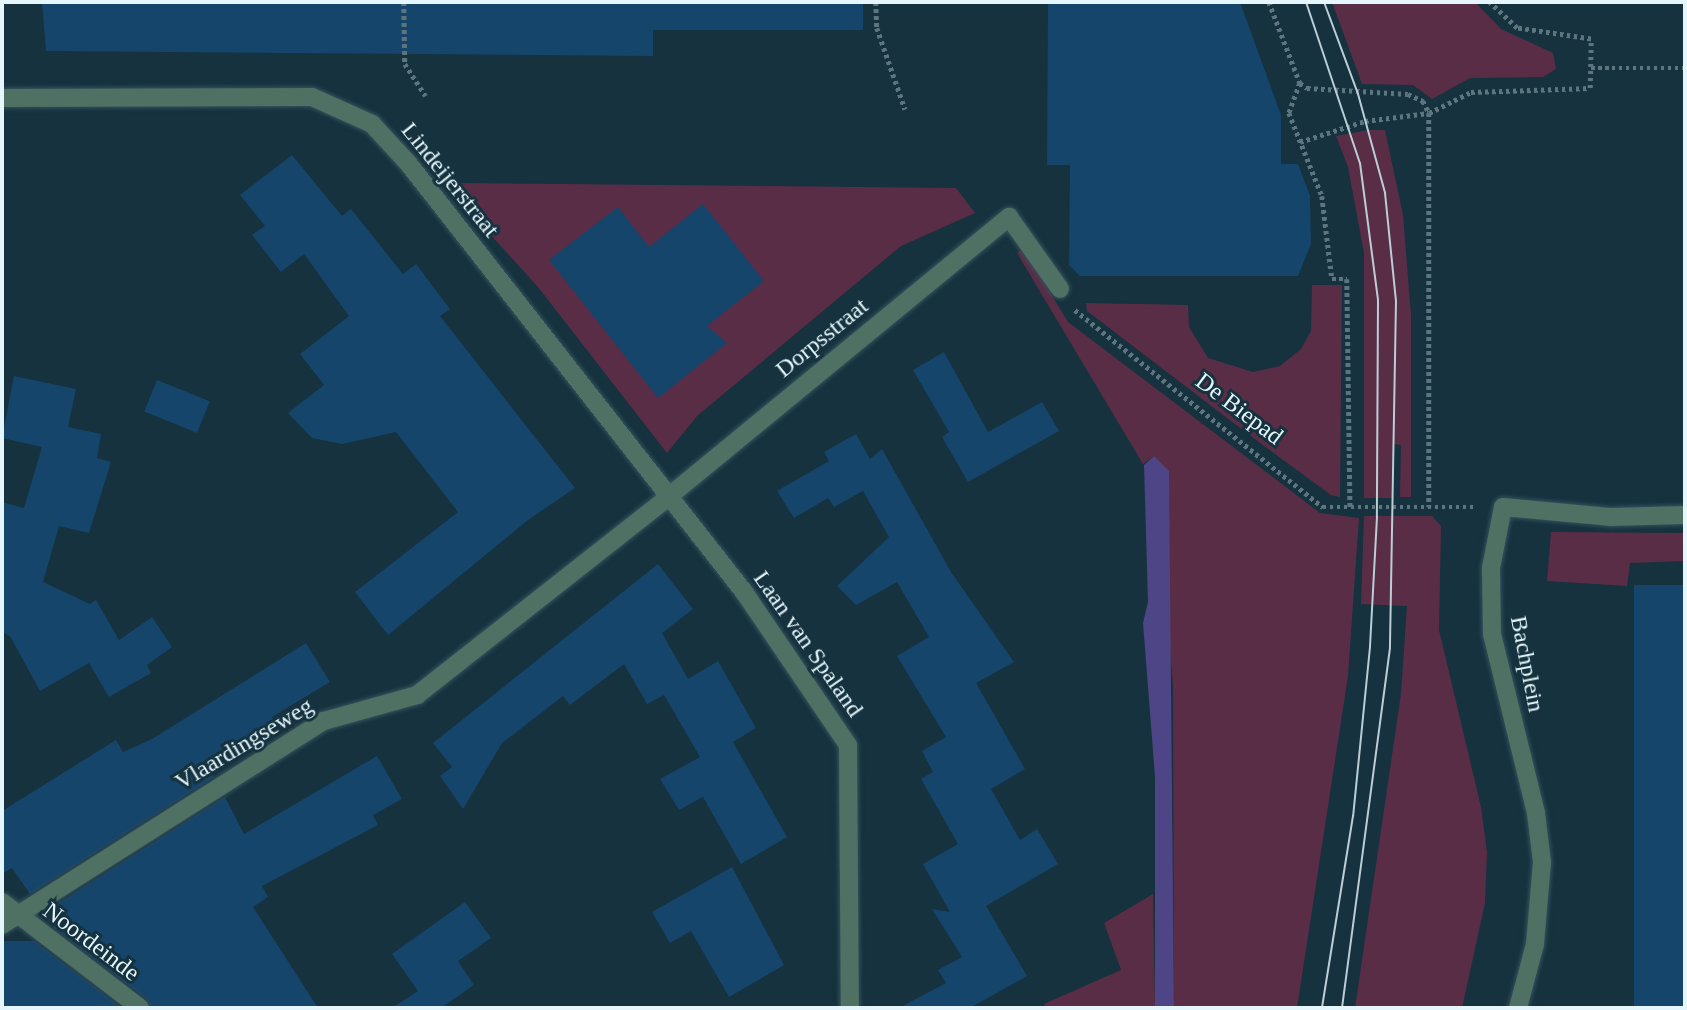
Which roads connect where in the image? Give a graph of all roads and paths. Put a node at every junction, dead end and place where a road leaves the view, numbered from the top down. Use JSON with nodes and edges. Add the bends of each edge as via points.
{"nodes":[{"id":1,"x":404,"y":2,"type":"edge"},
{"id":2,"x":876,"y":2,"type":"edge"},
{"id":3,"x":1269,"y":2,"type":"edge"},
{"id":4,"x":1489,"y":2,"type":"edge"},
{"id":5,"x":1591,"y":68,"type":"junction"},
{"id":6,"x":1685,"y":68,"type":"edge"},
{"id":7,"x":1300,"y":83,"type":"junction"},
{"id":8,"x":426,"y":96,"type":"dead end"},
{"id":9,"x":2,"y":98,"type":"edge"},
{"id":10,"x":905,"y":110,"type":"dead end"},
{"id":11,"x":1429,"y":113,"type":"junction"},
{"id":12,"x":1300,"y":142,"type":"junction"},
{"id":13,"x":1060,"y":289,"type":"joint"},
{"id":14,"x":667,"y":498,"type":"junction"},
{"id":15,"x":1350,"y":507,"type":"junction"},
{"id":16,"x":1429,"y":507,"type":"junction"},
{"id":17,"x":1503,"y":507,"type":"junction"},
{"id":18,"x":1685,"y":515,"type":"edge"},
{"id":19,"x":6,"y":914,"type":"edge"},
{"id":20,"x":140,"y":1008,"type":"edge"},
{"id":21,"x":850,"y":1008,"type":"edge"},
{"id":22,"x":1518,"y":1008,"type":"edge"}],
"edges":[{"from":1,"to":8,"type":"path","via":[[405,64]]},
{"from":2,"to":10,"type":"path","via":[[877,28]]},
{"from":3,"to":7,"type":"path"},
{"from":4,"to":5,"type":"path","via":[[1517,28],[1591,39]]},
{"from":5,"to":6,"type":"path"},
{"from":5,"to":11,"type":"path","via":[[1590,88],[1471,92]]},
{"from":7,"to":11,"type":"path","via":[[1319,92],[1408,94],[1423,101]]},
{"from":7,"to":12,"type":"path","via":[[1289,113]]},
{"from":9,"to":14,"type":"street","name":"Lindeijerstraat","via":[[312,97],[372,124],[408,163]]},
{"from":11,"to":12,"type":"path","via":[[1365,121]]},
{"from":11,"to":16,"type":"path"},
{"from":12,"to":15,"type":"path","via":[[1322,196],[1332,279],[1347,279]]},
{"from":13,"to":14,"type":"street","name":"Dorpsstraat","via":[[1009,217]]},
{"from":13,"to":15,"type":"path","name":"De Biepad","via":[[1080,316],[1323,507]]},
{"from":14,"to":19,"type":"street","name":"Vlaardingseweg","via":[[417,695],[324,721]]},
{"from":14,"to":21,"type":"street","name":"Laan van Spaland","via":[[744,592],[848,746]]},
{"from":15,"to":16,"type":"path","name":"De Biepad"},
{"from":16,"to":17,"type":"path","name":"De Biepad"},
{"from":17,"to":18,"type":"street","via":[[1610,517]]},
{"from":17,"to":22,"type":"street","name":"Bachplein","via":[[1491,568],[1492,634],[1536,813],[1542,862],[1535,944]]},
{"from":19,"to":20,"type":"street","name":"Noordeinde"}]}
